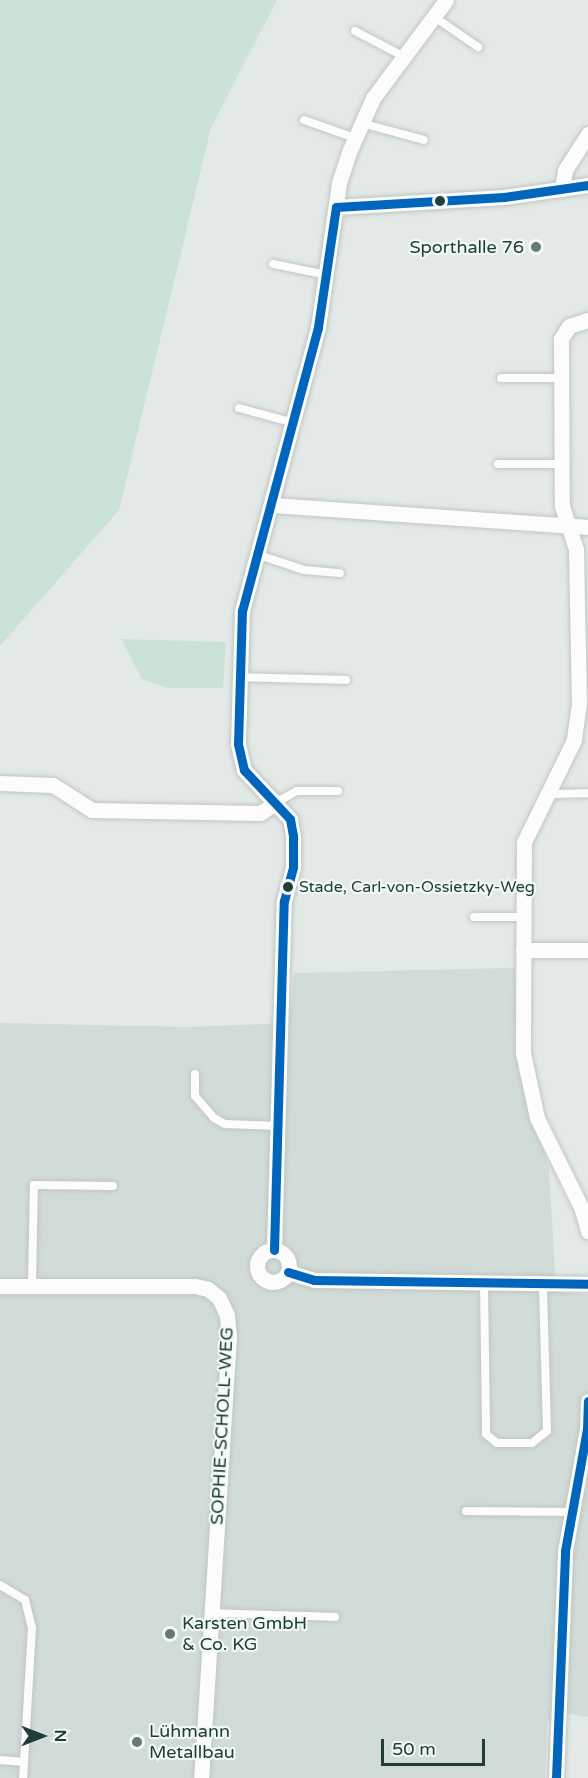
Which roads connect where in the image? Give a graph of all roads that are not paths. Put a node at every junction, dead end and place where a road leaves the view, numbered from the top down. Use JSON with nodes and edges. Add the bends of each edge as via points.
{"nodes":[{"id":1,"x":446,"y":0,"type":"edge"},
{"id":2,"x":432,"y":15,"type":"junction"},
{"id":3,"x":355,"y":30,"type":"dead end"},
{"id":4,"x":478,"y":47,"type":"dead end"},
{"id":5,"x":403,"y":56,"type":"junction"},
{"id":6,"x":304,"y":120,"type":"dead end"},
{"id":7,"x":358,"y":131,"type":"junction"},
{"id":8,"x":588,"y":134,"type":"edge"},
{"id":9,"x":424,"y":140,"type":"dead end"},
{"id":10,"x":588,"y":185,"type":"edge"},
{"id":11,"x":562,"y":189,"type":"junction"},
{"id":12,"x":336,"y":207,"type":"junction"},
{"id":13,"x":273,"y":264,"type":"dead end"},
{"id":14,"x":327,"y":275,"type":"junction"},
{"id":15,"x":588,"y":320,"type":"edge"},
{"id":16,"x":501,"y":378,"type":"dead end"},
{"id":17,"x":561,"y":378,"type":"junction"},
{"id":18,"x":239,"y":408,"type":"dead end"},
{"id":19,"x":291,"y":422,"type":"junction"},
{"id":20,"x":498,"y":464,"type":"dead end"},
{"id":21,"x":561,"y":464,"type":"junction"},
{"id":22,"x":273,"y":506,"type":"junction"},
{"id":23,"x":569,"y":527,"type":"junction"},
{"id":24,"x":588,"y":527,"type":"edge"},
{"id":25,"x":259,"y":555,"type":"junction"},
{"id":26,"x":340,"y":573,"type":"dead end"},
{"id":27,"x":583,"y":635,"type":"edge"},
{"id":28,"x":239,"y":677,"type":"junction"},
{"id":29,"x":346,"y":680,"type":"dead end"},
{"id":30,"x":584,"y":690,"type":"edge"},
{"id":31,"x":0,"y":783,"type":"edge"},
{"id":32,"x":338,"y":791,"type":"dead end"},
{"id":33,"x":588,"y":793,"type":"edge"},
{"id":34,"x":549,"y":794,"type":"junction"},
{"id":35,"x":277,"y":802,"type":"junction"},
{"id":36,"x":474,"y":917,"type":"dead end"},
{"id":37,"x":523,"y":917,"type":"junction"},
{"id":38,"x":523,"y":950,"type":"junction"},
{"id":39,"x":588,"y":950,"type":"edge"},
{"id":40,"x":195,"y":1074,"type":"dead end"},
{"id":41,"x":278,"y":1126,"type":"junction"},
{"id":42,"x":113,"y":1186,"type":"dead end"},
{"id":43,"x":588,"y":1231,"type":"edge"},
{"id":44,"x":274,"y":1250,"type":"junction"},
{"id":45,"x":288,"y":1272,"type":"junction"},
{"id":46,"x":484,"y":1283,"type":"junction"},
{"id":47,"x":543,"y":1284,"type":"junction"},
{"id":48,"x":588,"y":1284,"type":"edge"},
{"id":49,"x":32,"y":1285,"type":"junction"},
{"id":50,"x":0,"y":1286,"type":"edge"},
{"id":51,"x":588,"y":1401,"type":"edge"},
{"id":52,"x":466,"y":1511,"type":"dead end"},
{"id":53,"x":572,"y":1512,"type":"junction"},
{"id":54,"x":0,"y":1586,"type":"edge"},
{"id":55,"x":212,"y":1613,"type":"junction"},
{"id":56,"x":335,"y":1617,"type":"dead end"},
{"id":57,"x":0,"y":1760,"type":"edge"},
{"id":58,"x":24,"y":1762,"type":"junction"},
{"id":59,"x":23,"y":1778,"type":"edge"},
{"id":60,"x":201,"y":1778,"type":"edge"},
{"id":61,"x":556,"y":1778,"type":"edge"}],
"edges":[{"from":1,"to":2,"type":"street"},
{"from":2,"to":4,"type":"lane"},
{"from":2,"to":5,"type":"street"},
{"from":3,"to":5,"type":"lane"},
{"from":5,"to":7,"type":"street","via":[[373,98]]},
{"from":6,"to":7,"type":"lane"},
{"from":7,"to":9,"type":"lane"},
{"from":7,"to":12,"type":"street","via":[[339,183]]},
{"from":8,"to":11,"type":"street","via":[[565,170]]},
{"from":10,"to":11,"type":"street"},
{"from":11,"to":12,"type":"street","via":[[504,197]]},
{"from":12,"to":14,"type":"street"},
{"from":13,"to":14,"type":"lane"},
{"from":14,"to":19,"type":"street","via":[[318,327]]},
{"from":15,"to":17,"type":"street","via":[[569,326],[561,339]]},
{"from":16,"to":17,"type":"lane"},
{"from":17,"to":21,"type":"street"},
{"from":18,"to":19,"type":"lane"},
{"from":19,"to":22,"type":"street"},
{"from":20,"to":21,"type":"lane"},
{"from":21,"to":23,"type":"street","via":[[562,506]]},
{"from":22,"to":23,"type":"street"},
{"from":22,"to":25,"type":"street"},
{"from":23,"to":24,"type":"street"},
{"from":23,"to":27,"type":"street","via":[[576,549]]},
{"from":25,"to":26,"type":"lane","via":[[304,570]]},
{"from":25,"to":28,"type":"street","via":[[242,611]]},
{"from":27,"to":30,"type":"street"},
{"from":28,"to":29,"type":"lane"},
{"from":28,"to":35,"type":"street","via":[[238,744],[244,770]]},
{"from":30,"to":34,"type":"street","via":[[574,740]]},
{"from":31,"to":35,"type":"street","via":[[53,785],[92,810],[260,813]]},
{"from":32,"to":35,"type":"lane","via":[[297,791]]},
{"from":33,"to":34,"type":"lane"},
{"from":34,"to":37,"type":"street","via":[[524,842]]},
{"from":35,"to":41,"type":"street","via":[[290,819],[293,836],[293,867],[284,901]]},
{"from":36,"to":37,"type":"lane"},
{"from":37,"to":38,"type":"street"},
{"from":38,"to":39,"type":"street"},
{"from":38,"to":43,"type":"street","via":[[523,1053],[537,1118],[582,1209]]},
{"from":40,"to":41,"type":"lane","via":[[195,1096],[214,1118],[225,1124]]},
{"from":41,"to":44,"type":"street"},
{"from":42,"to":49,"type":"lane","via":[[34,1185]]},
{"from":44,"to":45,"type":"street","via":[[286,1257]]},
{"from":44,"to":45,"type":"street","via":[[259,1257],[258,1273],[270,1282],[281,1280]]},
{"from":45,"to":46,"type":"street","via":[[314,1280]]},
{"from":46,"to":47,"type":"street"},
{"from":46,"to":47,"type":"lane","via":[[486,1434],[497,1443],[532,1443],[547,1431]]},
{"from":47,"to":48,"type":"street"},
{"from":49,"to":50,"type":"street","name":"SOPHIE-SCHOLL-WEG"},
{"from":49,"to":55,"type":"street","name":"SOPHIE-SCHOLL-WEG","via":[[195,1286],[208,1289],[219,1298],[227,1315],[229,1336]]},
{"from":51,"to":53,"type":"street","via":[[587,1429]]},
{"from":52,"to":53,"type":"lane"},
{"from":53,"to":61,"type":"street","via":[[561,1609]]},
{"from":54,"to":58,"type":"lane","via":[[25,1600],[32,1628]]},
{"from":55,"to":56,"type":"lane"},
{"from":55,"to":60,"type":"street","name":"SOPHIE-SCHOLL-WEG"},
{"from":57,"to":58,"type":"lane"},
{"from":58,"to":59,"type":"lane"}]}
